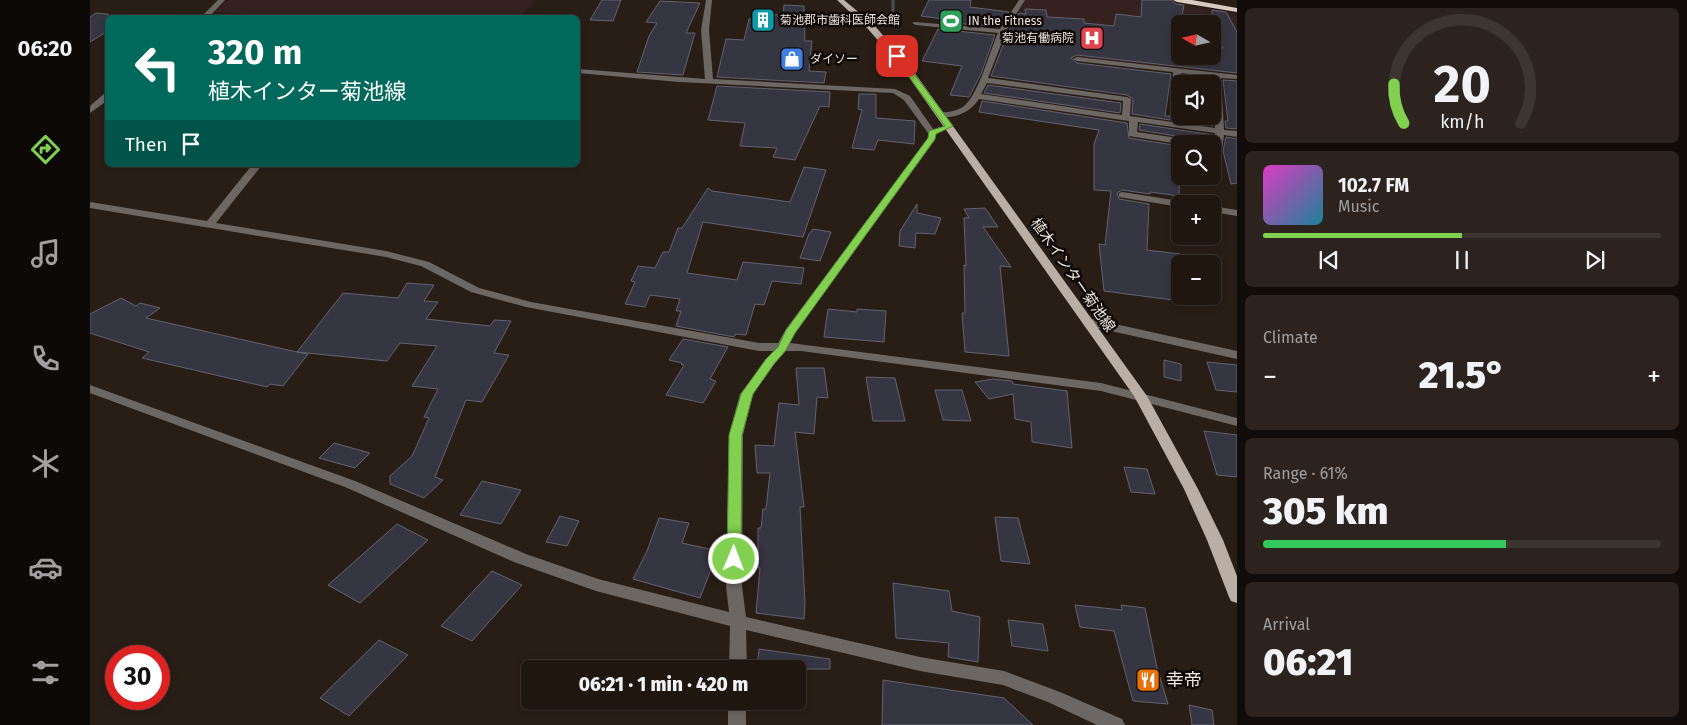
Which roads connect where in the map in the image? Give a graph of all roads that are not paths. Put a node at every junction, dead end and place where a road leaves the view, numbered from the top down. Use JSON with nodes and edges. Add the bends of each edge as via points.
{"nodes":[{"id":1,"x":222,"y":0,"type":"edge"},
{"id":2,"x":709,"y":0,"type":"edge"},
{"id":3,"x":840,"y":0,"type":"edge"},
{"id":4,"x":1022,"y":0,"type":"edge"},
{"id":5,"x":1177,"y":0,"type":"edge"},
{"id":6,"x":1237,"y":10,"type":"edge"},
{"id":7,"x":206,"y":15,"type":"edge"},
{"id":8,"x":916,"y":23,"type":"dead end"},
{"id":9,"x":1002,"y":31,"type":"junction"},
{"id":10,"x":1077,"y":59,"type":"dead end"},
{"id":11,"x":1176,"y":70,"type":"junction"},
{"id":12,"x":580,"y":71,"type":"edge"},
{"id":13,"x":1176,"y":75,"type":"edge"},
{"id":14,"x":1217,"y":75,"type":"edge"},
{"id":15,"x":1221,"y":75,"type":"edge"},
{"id":16,"x":1237,"y":77,"type":"edge"},
{"id":17,"x":983,"y":80,"type":"junction"},
{"id":18,"x":709,"y":81,"type":"junction"},
{"id":19,"x":976,"y":96,"type":"junction"},
{"id":20,"x":105,"y":98,"type":"edge"},
{"id":21,"x":90,"y":110,"type":"edge"},
{"id":22,"x":941,"y":115,"type":"junction"},
{"id":23,"x":1130,"y":119,"type":"junction"},
{"id":24,"x":1171,"y":124,"type":"edge"},
{"id":25,"x":1176,"y":125,"type":"edge"},
{"id":26,"x":1220,"y":125,"type":"edge"},
{"id":27,"x":950,"y":126,"type":"junction"},
{"id":28,"x":1220,"y":132,"type":"junction"},
{"id":29,"x":932,"y":133,"type":"junction"},
{"id":30,"x":1237,"y":134,"type":"edge"},
{"id":31,"x":1220,"y":135,"type":"edge"},
{"id":32,"x":1171,"y":140,"type":"edge"},
{"id":33,"x":254,"y":167,"type":"edge"},
{"id":34,"x":1122,"y":195,"type":"dead end"},
{"id":35,"x":1171,"y":203,"type":"edge"},
{"id":36,"x":90,"y":205,"type":"edge"},
{"id":37,"x":1221,"y":210,"type":"edge"},
{"id":38,"x":1237,"y":213,"type":"edge"},
{"id":39,"x":209,"y":225,"type":"junction"},
{"id":40,"x":1088,"y":322,"type":"junction"},
{"id":41,"x":782,"y":348,"type":"junction"},
{"id":42,"x":1237,"y":355,"type":"edge"},
{"id":43,"x":90,"y":389,"type":"edge"},
{"id":44,"x":1140,"y":396,"type":"junction"},
{"id":45,"x":1237,"y":422,"type":"edge"},
{"id":46,"x":1237,"y":598,"type":"edge"},
{"id":47,"x":738,"y":620,"type":"junction"},
{"id":48,"x":738,"y":660,"type":"edge"},
{"id":49,"x":737,"y":710,"type":"edge"},
{"id":50,"x":737,"y":725,"type":"edge"},
{"id":51,"x":1116,"y":725,"type":"edge"}],
"edges":[{"from":1,"to":7,"type":"street"},
{"from":2,"to":18,"type":"street","via":[[704,28]]},
{"from":3,"to":22,"type":"main road","name":"植木インター菊池線","via":[[888,46]]},
{"from":4,"to":9,"type":"street"},
{"from":5,"to":6,"type":"highway"},
{"from":8,"to":9,"type":"street"},
{"from":9,"to":17,"type":"street"},
{"from":10,"to":11,"type":"street"},
{"from":11,"to":13,"type":"street"},
{"from":11,"to":14,"type":"street"},
{"from":12,"to":18,"type":"street"},
{"from":15,"to":16,"type":"street"},
{"from":17,"to":19,"type":"street"},
{"from":17,"to":23,"type":"street","via":[[1127,99]]},
{"from":18,"to":29,"type":"street","via":[[895,91],[907,98]]},
{"from":19,"to":22,"type":"street","via":[[968,107],[959,112]]},
{"from":19,"to":23,"type":"street"},
{"from":20,"to":21,"type":"street"},
{"from":22,"to":27,"type":"main road","name":"植木インター菊池線"},
{"from":23,"to":24,"type":"street"},
{"from":23,"to":32,"type":"street","via":[[1132,134]]},
{"from":25,"to":28,"type":"street"},
{"from":26,"to":28,"type":"street"},
{"from":27,"to":29,"type":"street"},
{"from":27,"to":40,"type":"main road","name":"植木インター菊池線"},
{"from":28,"to":30,"type":"street"},
{"from":28,"to":31,"type":"street"},
{"from":29,"to":41,"type":"street","via":[[932,138],[790,332]]},
{"from":33,"to":39,"type":"street"},
{"from":34,"to":35,"type":"street"},
{"from":36,"to":39,"type":"street"},
{"from":37,"to":38,"type":"street"},
{"from":39,"to":41,"type":"street","via":[[386,254],[425,264],[475,290],[530,305]]},
{"from":40,"to":42,"type":"street"},
{"from":40,"to":44,"type":"main road","name":"植木インター菊池線"},
{"from":41,"to":44,"type":"street","via":[[801,347],[1034,377]]},
{"from":41,"to":47,"type":"street","via":[[747,394],[736,435],[734,586]]},
{"from":43,"to":47,"type":"street","via":[[350,484],[520,558],[596,584]]},
{"from":44,"to":45,"type":"street"},
{"from":44,"to":46,"type":"main road","name":"植木インター菊池線","via":[[1191,488]]},
{"from":47,"to":48,"type":"street"},
{"from":47,"to":51,"type":"street","via":[[920,664],[1004,678]]},
{"from":49,"to":50,"type":"street"}]}
